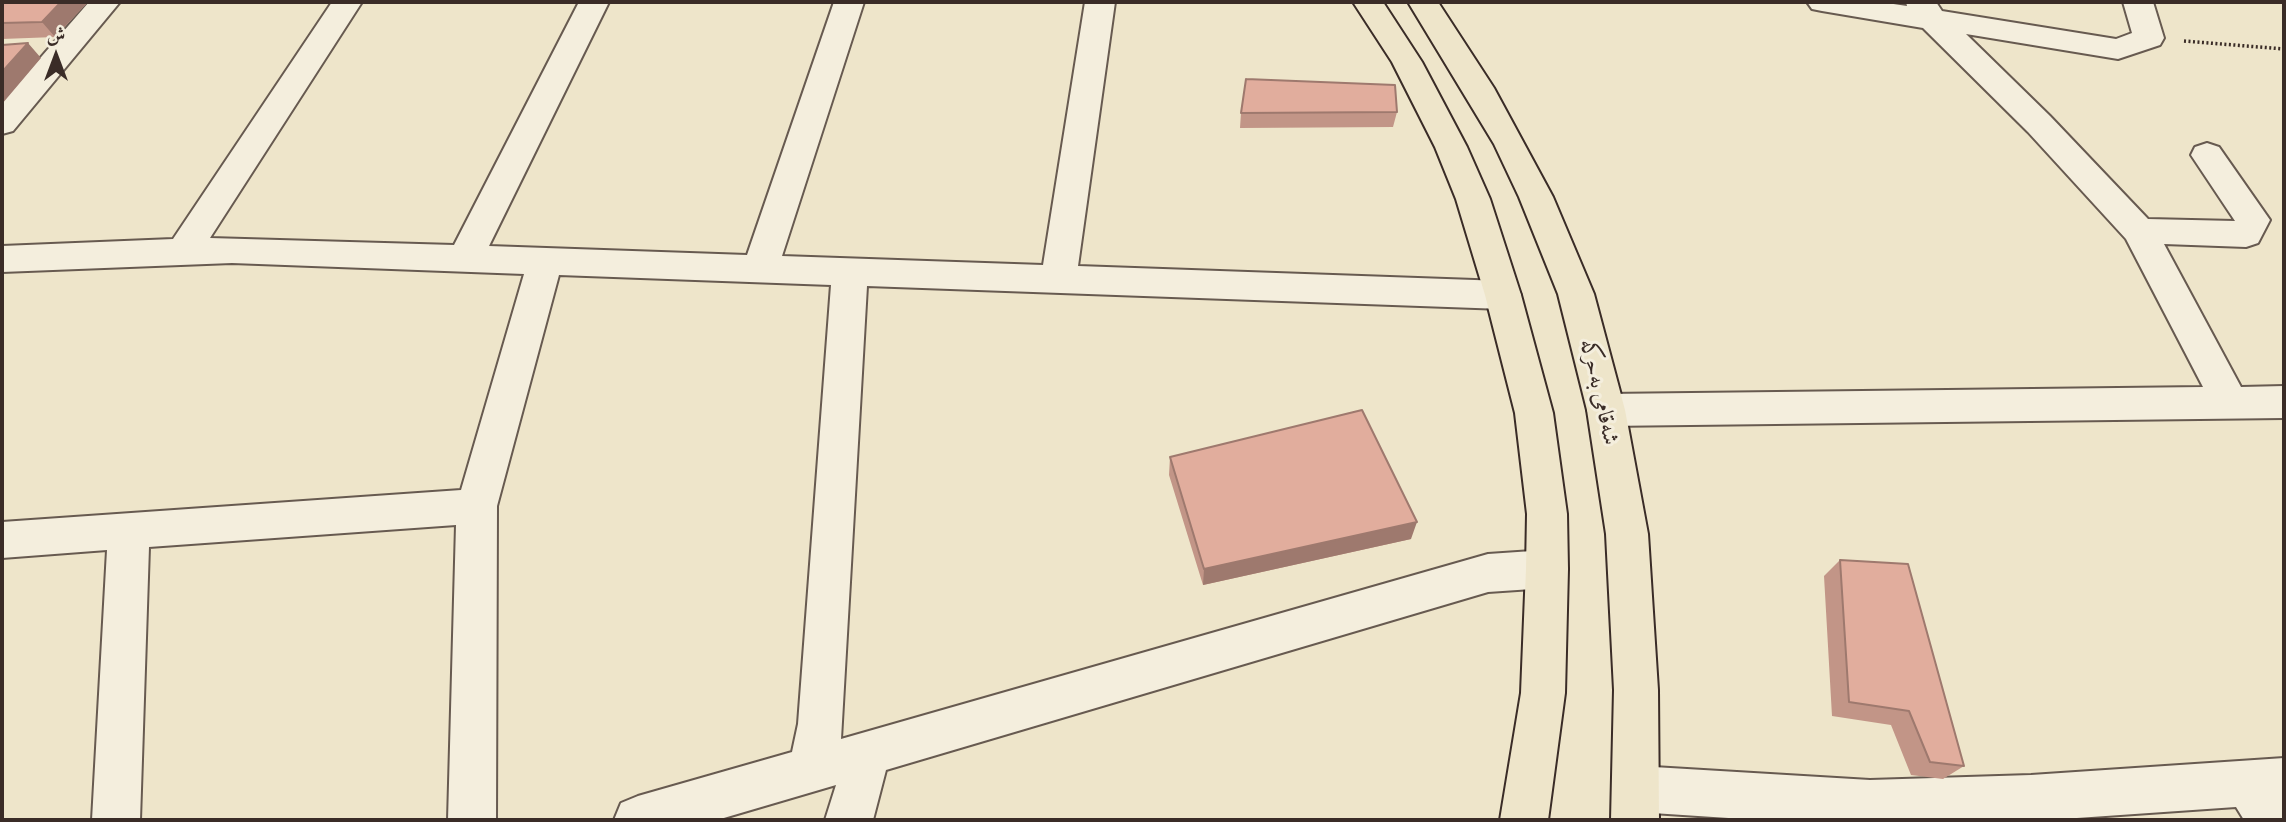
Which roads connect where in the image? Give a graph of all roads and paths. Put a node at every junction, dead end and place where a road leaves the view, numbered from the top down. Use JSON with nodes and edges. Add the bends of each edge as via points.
{"nodes":[{"id":1,"x":105,"y":2,"type":"edge"},
{"id":2,"x":347,"y":2,"type":"edge"},
{"id":3,"x":594,"y":2,"type":"edge"},
{"id":4,"x":849,"y":2,"type":"edge"},
{"id":5,"x":1100,"y":2,"type":"edge"},
{"id":6,"x":1368,"y":2,"type":"edge"},
{"id":7,"x":1423,"y":2,"type":"edge"},
{"id":8,"x":1822,"y":2,"type":"edge"},
{"id":9,"x":2138,"y":2,"type":"edge"},
{"id":10,"x":1928,"y":12,"type":"edge"},
{"id":11,"x":2149,"y":38,"type":"junction"},
{"id":12,"x":67,"y":47,"type":"junction"},
{"id":13,"x":28,"y":49,"type":"dead end"},
{"id":14,"x":2284,"y":49,"type":"edge"},
{"id":15,"x":1454,"y":52,"type":"junction"},
{"id":16,"x":1407,"y":62,"type":"junction"},
{"id":17,"x":2,"y":123,"type":"edge"},
{"id":18,"x":2207,"y":155,"type":"dead end"},
{"id":19,"x":1536,"y":197,"type":"junction"},
{"id":20,"x":1473,"y":199,"type":"junction"},
{"id":21,"x":2139,"y":231,"type":"junction"},
{"id":22,"x":184,"y":250,"type":"junction"},
{"id":23,"x":465,"y":258,"type":"junction"},
{"id":24,"x":2,"y":259,"type":"edge"},
{"id":25,"x":545,"y":261,"type":"junction"},
{"id":26,"x":760,"y":269,"type":"junction"},
{"id":27,"x":850,"y":272,"type":"junction"},
{"id":28,"x":1058,"y":280,"type":"junction"},
{"id":29,"x":1503,"y":295,"type":"junction"},
{"id":30,"x":2230,"y":402,"type":"junction"},
{"id":31,"x":2284,"y":402,"type":"edge"},
{"id":32,"x":1606,"y":410,"type":"junction"},
{"id":33,"x":477,"y":506,"type":"junction"},
{"id":34,"x":129,"y":531,"type":"junction"},
{"id":35,"x":2,"y":540,"type":"edge"},
{"id":36,"x":1547,"y":569,"type":"junction"},
{"id":37,"x":868,"y":753,"type":"junction"},
{"id":38,"x":812,"y":769,"type":"junction"},
{"id":39,"x":2268,"y":795,"type":"edge"},
{"id":40,"x":1636,"y":805,"type":"edge"},
{"id":41,"x":116,"y":820,"type":"edge"},
{"id":42,"x":471,"y":820,"type":"edge"},
{"id":43,"x":638,"y":820,"type":"edge"},
{"id":44,"x":849,"y":820,"type":"edge"},
{"id":45,"x":1524,"y":820,"type":"edge"}],
"edges":[{"from":1,"to":12,"type":"street"},
{"from":2,"to":22,"type":"street"},
{"from":3,"to":23,"type":"street"},
{"from":4,"to":26,"type":"street"},
{"from":5,"to":28,"type":"street"},
{"from":6,"to":16,"type":"main road"},
{"from":7,"to":15,"type":"main road","name":"شەقامی بەحرکە"},
{"from":8,"to":10,"type":"street"},
{"from":9,"to":11,"type":"street"},
{"from":10,"to":11,"type":"street","via":[[2118,48]]},
{"from":10,"to":21,"type":"street"},
{"from":11,"to":14,"type":"path"},
{"from":12,"to":13,"type":"street"},
{"from":12,"to":17,"type":"street"},
{"from":15,"to":16,"type":"main road","via":[[1452,69],[1438,76]]},
{"from":15,"to":19,"type":"main road","name":"شەقامی بەحرکە","via":[[1483,96]]},
{"from":16,"to":20,"type":"main road"},
{"from":18,"to":21,"type":"street","via":[[2253,220],[2246,234]]},
{"from":19,"to":20,"type":"main road","via":[[1514,175],[1494,171],[1479,178]]},
{"from":19,"to":32,"type":"main road","name":"شەقامی بەحرکە","via":[[1576,294]]},
{"from":20,"to":29,"type":"main road"},
{"from":21,"to":30,"type":"street"},
{"from":22,"to":23,"type":"street"},
{"from":22,"to":24,"type":"street"},
{"from":23,"to":25,"type":"street"},
{"from":25,"to":26,"type":"street"},
{"from":25,"to":33,"type":"street"},
{"from":26,"to":27,"type":"street"},
{"from":27,"to":28,"type":"street"},
{"from":27,"to":38,"type":"street","via":[[821,724]]},
{"from":28,"to":29,"type":"street"},
{"from":29,"to":36,"type":"main road","via":[[1534,413],[1547,513]]},
{"from":30,"to":31,"type":"street"},
{"from":30,"to":32,"type":"street"},
{"from":32,"to":40,"type":"main road","name":"شەقامی بەحرکە","via":[[1627,534],[1636,690]]},
{"from":33,"to":34,"type":"street"},
{"from":33,"to":42,"type":"street"},
{"from":34,"to":35,"type":"street"},
{"from":34,"to":41,"type":"street"},
{"from":36,"to":37,"type":"street","via":[[1488,573]]},
{"from":36,"to":45,"type":"main road","via":[[1544,693]]},
{"from":37,"to":38,"type":"street"},
{"from":37,"to":44,"type":"street"},
{"from":38,"to":43,"type":"street"},
{"from":39,"to":40,"type":"street"}]}
